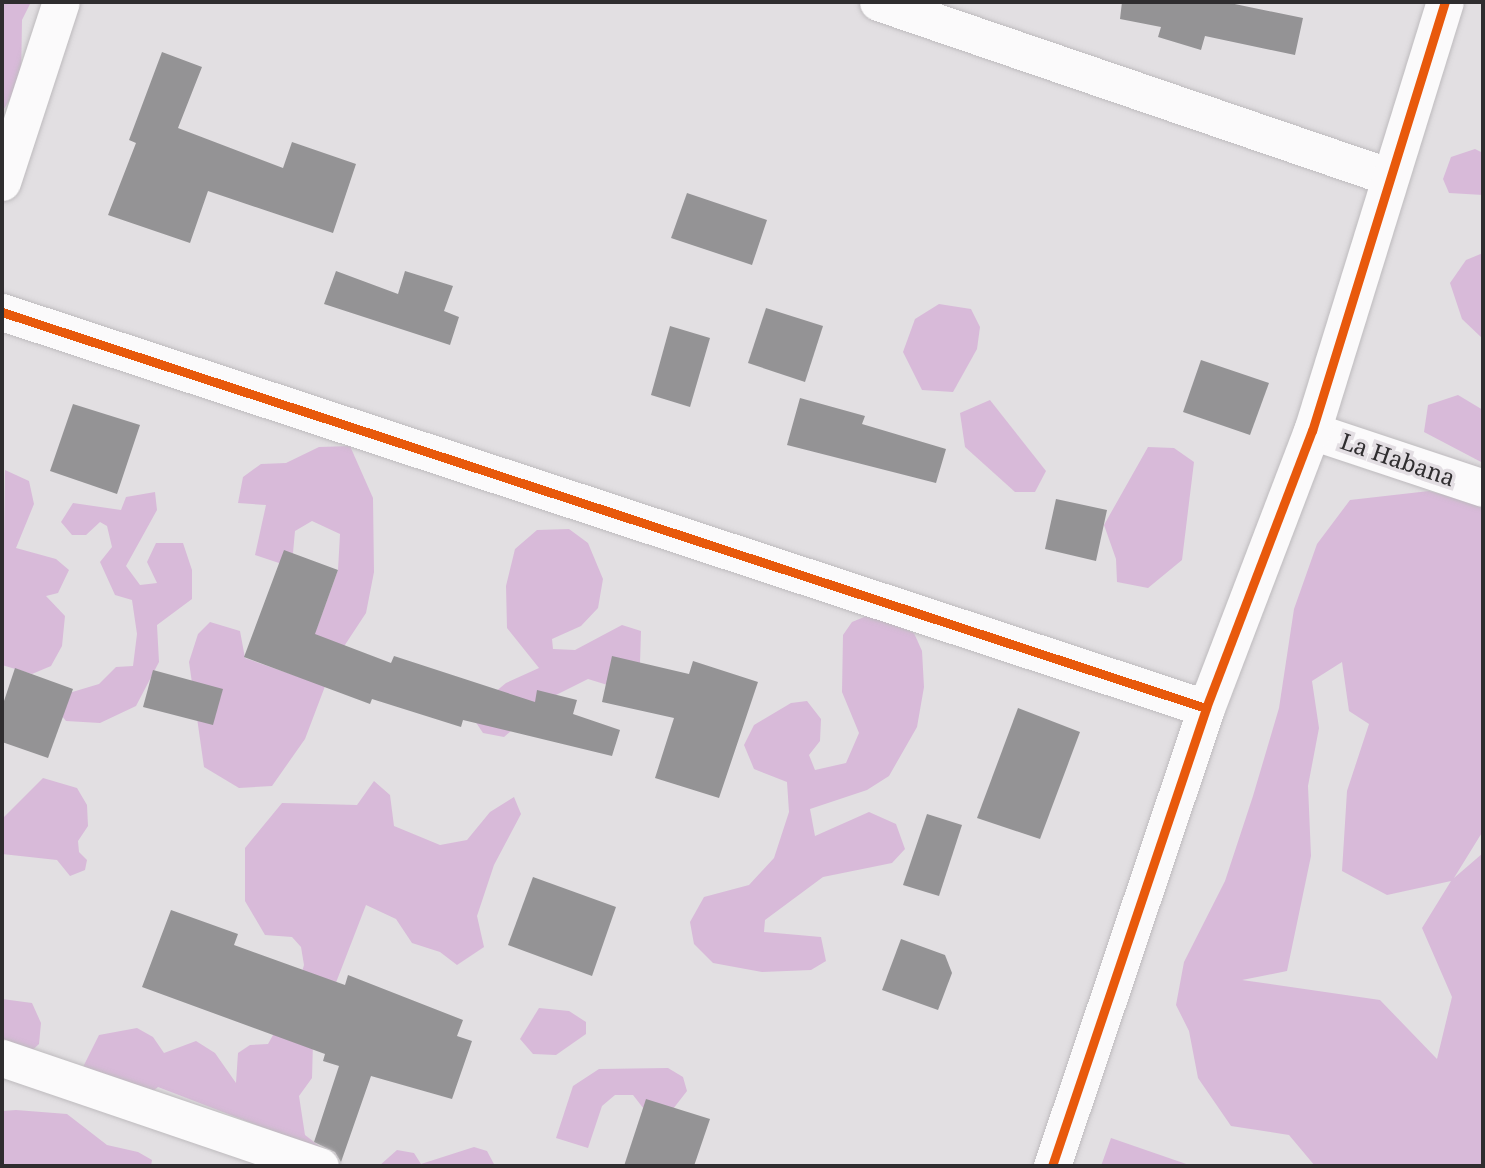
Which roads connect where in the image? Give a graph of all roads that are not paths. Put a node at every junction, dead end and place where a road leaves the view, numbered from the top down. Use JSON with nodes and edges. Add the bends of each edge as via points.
{"nodes":[{"id":1,"x":61,"y":2,"type":"edge"},
{"id":2,"x":878,"y":2,"type":"edge"},
{"id":3,"x":1444,"y":2,"type":"edge"},
{"id":4,"x":1390,"y":177,"type":"junction"},
{"id":5,"x":2,"y":182,"type":"edge"},
{"id":6,"x":2,"y":312,"type":"edge"},
{"id":7,"x":1312,"y":431,"type":"junction"},
{"id":8,"x":1483,"y":488,"type":"edge"},
{"id":9,"x":1206,"y":708,"type":"junction"},
{"id":10,"x":2,"y":1058,"type":"edge"},
{"id":11,"x":320,"y":1166,"type":"edge"},
{"id":12,"x":1052,"y":1166,"type":"edge"}],
"edges":[{"from":1,"to":5,"type":"street"},
{"from":2,"to":4,"type":"street"},
{"from":3,"to":4,"type":"street"},
{"from":4,"to":7,"type":"street"},
{"from":6,"to":9,"type":"street"},
{"from":7,"to":8,"type":"street","name":"La Habana"},
{"from":7,"to":9,"type":"street"},
{"from":9,"to":12,"type":"street"},
{"from":10,"to":11,"type":"street"}]}
